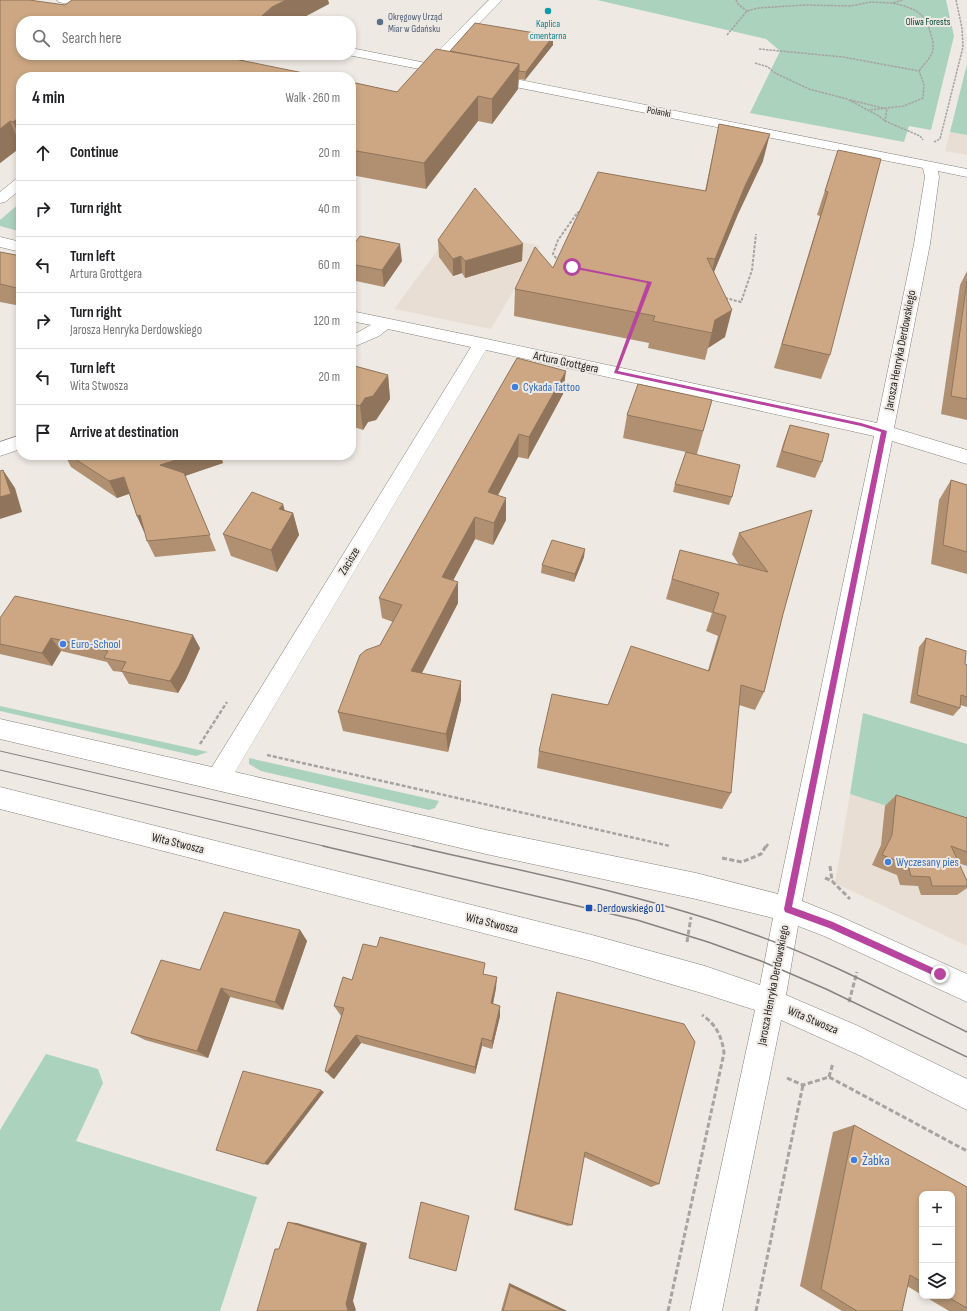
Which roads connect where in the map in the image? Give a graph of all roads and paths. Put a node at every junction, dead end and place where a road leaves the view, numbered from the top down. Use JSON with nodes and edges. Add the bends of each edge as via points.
{"nodes":[{"id":1,"x":63,"y":0,"type":"edge"},
{"id":2,"x":496,"y":0,"type":"edge"},
{"id":3,"x":736,"y":0,"type":"edge"},
{"id":4,"x":904,"y":0,"type":"edge"},
{"id":5,"x":956,"y":0,"type":"edge"},
{"id":6,"x":892,"y":3,"type":"junction"},
{"id":7,"x":110,"y":8,"type":"edge"},
{"id":8,"x":747,"y":11,"type":"junction"},
{"id":9,"x":727,"y":35,"type":"dead end"},
{"id":10,"x":759,"y":49,"type":"dead end"},
{"id":11,"x":356,"y":53,"type":"edge"},
{"id":12,"x":755,"y":63,"type":"dead end"},
{"id":13,"x":429,"y":67,"type":"junction"},
{"id":14,"x":919,"y":71,"type":"junction"},
{"id":15,"x":460,"y":73,"type":"edge"},
{"id":16,"x":476,"y":76,"type":"edge"},
{"id":17,"x":847,"y":99,"type":"junction"},
{"id":18,"x":887,"y":109,"type":"junction"},
{"id":19,"x":868,"y":110,"type":"junction"},
{"id":20,"x":885,"y":121,"type":"junction"},
{"id":21,"x":930,"y":143,"type":"dead end"},
{"id":22,"x":926,"y":146,"type":"dead end"},
{"id":23,"x":929,"y":165,"type":"junction"},
{"id":24,"x":967,"y":173,"type":"edge"},
{"id":25,"x":16,"y":186,"type":"edge"},
{"id":26,"x":0,"y":199,"type":"edge"},
{"id":27,"x":585,"y":209,"type":"edge"},
{"id":28,"x":756,"y":234,"type":"dead end"},
{"id":29,"x":0,"y":242,"type":"edge"},
{"id":30,"x":16,"y":246,"type":"edge"},
{"id":31,"x":560,"y":264,"type":"edge"},
{"id":32,"x":718,"y":297,"type":"edge"},
{"id":33,"x":356,"y":317,"type":"edge"},
{"id":34,"x":385,"y":323,"type":"junction"},
{"id":35,"x":631,"y":330,"type":"edge"},
{"id":36,"x":356,"y":340,"type":"edge"},
{"id":37,"x":482,"y":343,"type":"junction"},
{"id":38,"x":616,"y":372,"type":"junction"},
{"id":39,"x":884,"y":431,"type":"junction"},
{"id":40,"x":16,"y":444,"type":"edge"},
{"id":41,"x":0,"y":449,"type":"edge"},
{"id":42,"x":967,"y":457,"type":"edge"},
{"id":43,"x":230,"y":698,"type":"dead end"},
{"id":44,"x":0,"y":729,"type":"edge"},
{"id":45,"x":200,"y":744,"type":"dead end"},
{"id":46,"x":261,"y":753,"type":"dead end"},
{"id":47,"x":217,"y":780,"type":"junction"},
{"id":48,"x":0,"y":798,"type":"edge"},
{"id":49,"x":671,"y":846,"type":"dead end"},
{"id":50,"x":762,"y":854,"type":"dead end"},
{"id":51,"x":696,"y":886,"type":"junction"},
{"id":52,"x":788,"y":909,"type":"junction"},
{"id":53,"x":866,"y":940,"type":"junction"},
{"id":54,"x":682,"y":973,"type":"junction"},
{"id":55,"x":967,"y":988,"type":"edge"},
{"id":56,"x":771,"y":1002,"type":"junction"},
{"id":57,"x":695,"y":1011,"type":"dead end"},
{"id":58,"x":841,"y":1031,"type":"junction"},
{"id":59,"x":829,"y":1077,"type":"junction"},
{"id":60,"x":967,"y":1095,"type":"edge"},
{"id":61,"x":967,"y":1151,"type":"edge"},
{"id":62,"x":668,"y":1311,"type":"edge"},
{"id":63,"x":706,"y":1311,"type":"edge"},
{"id":64,"x":756,"y":1311,"type":"edge"}],
"edges":[{"from":1,"to":7,"type":"street"},
{"from":2,"to":13,"type":"street"},
{"from":3,"to":8,"type":"path"},
{"from":4,"to":6,"type":"path"},
{"from":5,"to":21,"type":"path","via":[[963,47],[940,139]]},
{"from":6,"to":8,"type":"path","via":[[871,2],[851,6],[805,5]]},
{"from":6,"to":14,"type":"path","via":[[921,12],[928,21],[933,50]]},
{"from":8,"to":9,"type":"path"},
{"from":10,"to":14,"type":"path","via":[[843,57]]},
{"from":11,"to":13,"type":"street"},
{"from":12,"to":17,"type":"path","via":[[768,67],[809,89]]},
{"from":13,"to":15,"type":"street"},
{"from":14,"to":18,"type":"path","via":[[925,88],[924,98],[906,106]]},
{"from":16,"to":23,"type":"street","name":"Polanki"},
{"from":17,"to":18,"type":"path"},
{"from":17,"to":19,"type":"path"},
{"from":18,"to":19,"type":"path"},
{"from":18,"to":20,"type":"path"},
{"from":19,"to":20,"type":"path"},
{"from":20,"to":22,"type":"path","via":[[920,136]]},
{"from":23,"to":24,"type":"street","name":"Polanki"},
{"from":23,"to":39,"type":"street","name":"Jarosza Henryka Derdowskiego","via":[[932,177],[922,244]]},
{"from":25,"to":26,"type":"street"},
{"from":27,"to":31,"type":"path","via":[[578,212],[558,240],[553,254]]},
{"from":28,"to":32,"type":"path","via":[[752,270],[741,302]]},
{"from":29,"to":30,"type":"street"},
{"from":33,"to":34,"type":"street","name":"Artura Grottgera"},
{"from":34,"to":36,"type":"street"},
{"from":34,"to":37,"type":"street","name":"Artura Grottgera"},
{"from":35,"to":38,"type":"path"},
{"from":37,"to":38,"type":"street","name":"Artura Grottgera"},
{"from":37,"to":47,"type":"street","name":"Zacisze"},
{"from":38,"to":39,"type":"street","name":"Artura Grottgera"},
{"from":39,"to":42,"type":"street","name":"Artura Grottgera"},
{"from":39,"to":52,"type":"street","name":"Jarosza Henryka Derdowskiego"},
{"from":40,"to":41,"type":"street"},
{"from":43,"to":45,"type":"path"},
{"from":44,"to":47,"type":"street"},
{"from":46,"to":49,"type":"path"},
{"from":47,"to":51,"type":"street","via":[[486,842]]},
{"from":48,"to":54,"type":"street","name":"Wita Stwosza"},
{"from":50,"to":51,"type":"path","via":[[742,862],[702,853]]},
{"from":51,"to":52,"type":"street"},
{"from":51,"to":54,"type":"path"},
{"from":52,"to":53,"type":"street"},
{"from":52,"to":56,"type":"street","name":"Jarosza Henryka Derdowskiego"},
{"from":53,"to":55,"type":"street"},
{"from":53,"to":58,"type":"path"},
{"from":54,"to":56,"type":"street","name":"Wita Stwosza"},
{"from":56,"to":58,"type":"street","name":"Wita Stwosza"},
{"from":56,"to":63,"type":"street","name":"Jarosza Henryka Derdowskiego"},
{"from":57,"to":62,"type":"path","via":[[707,1017],[718,1031],[724,1053]]},
{"from":58,"to":59,"type":"path"},
{"from":58,"to":60,"type":"street","name":"Wita Stwosza"},
{"from":59,"to":61,"type":"path"},
{"from":59,"to":64,"type":"path","via":[[803,1085]]}]}
